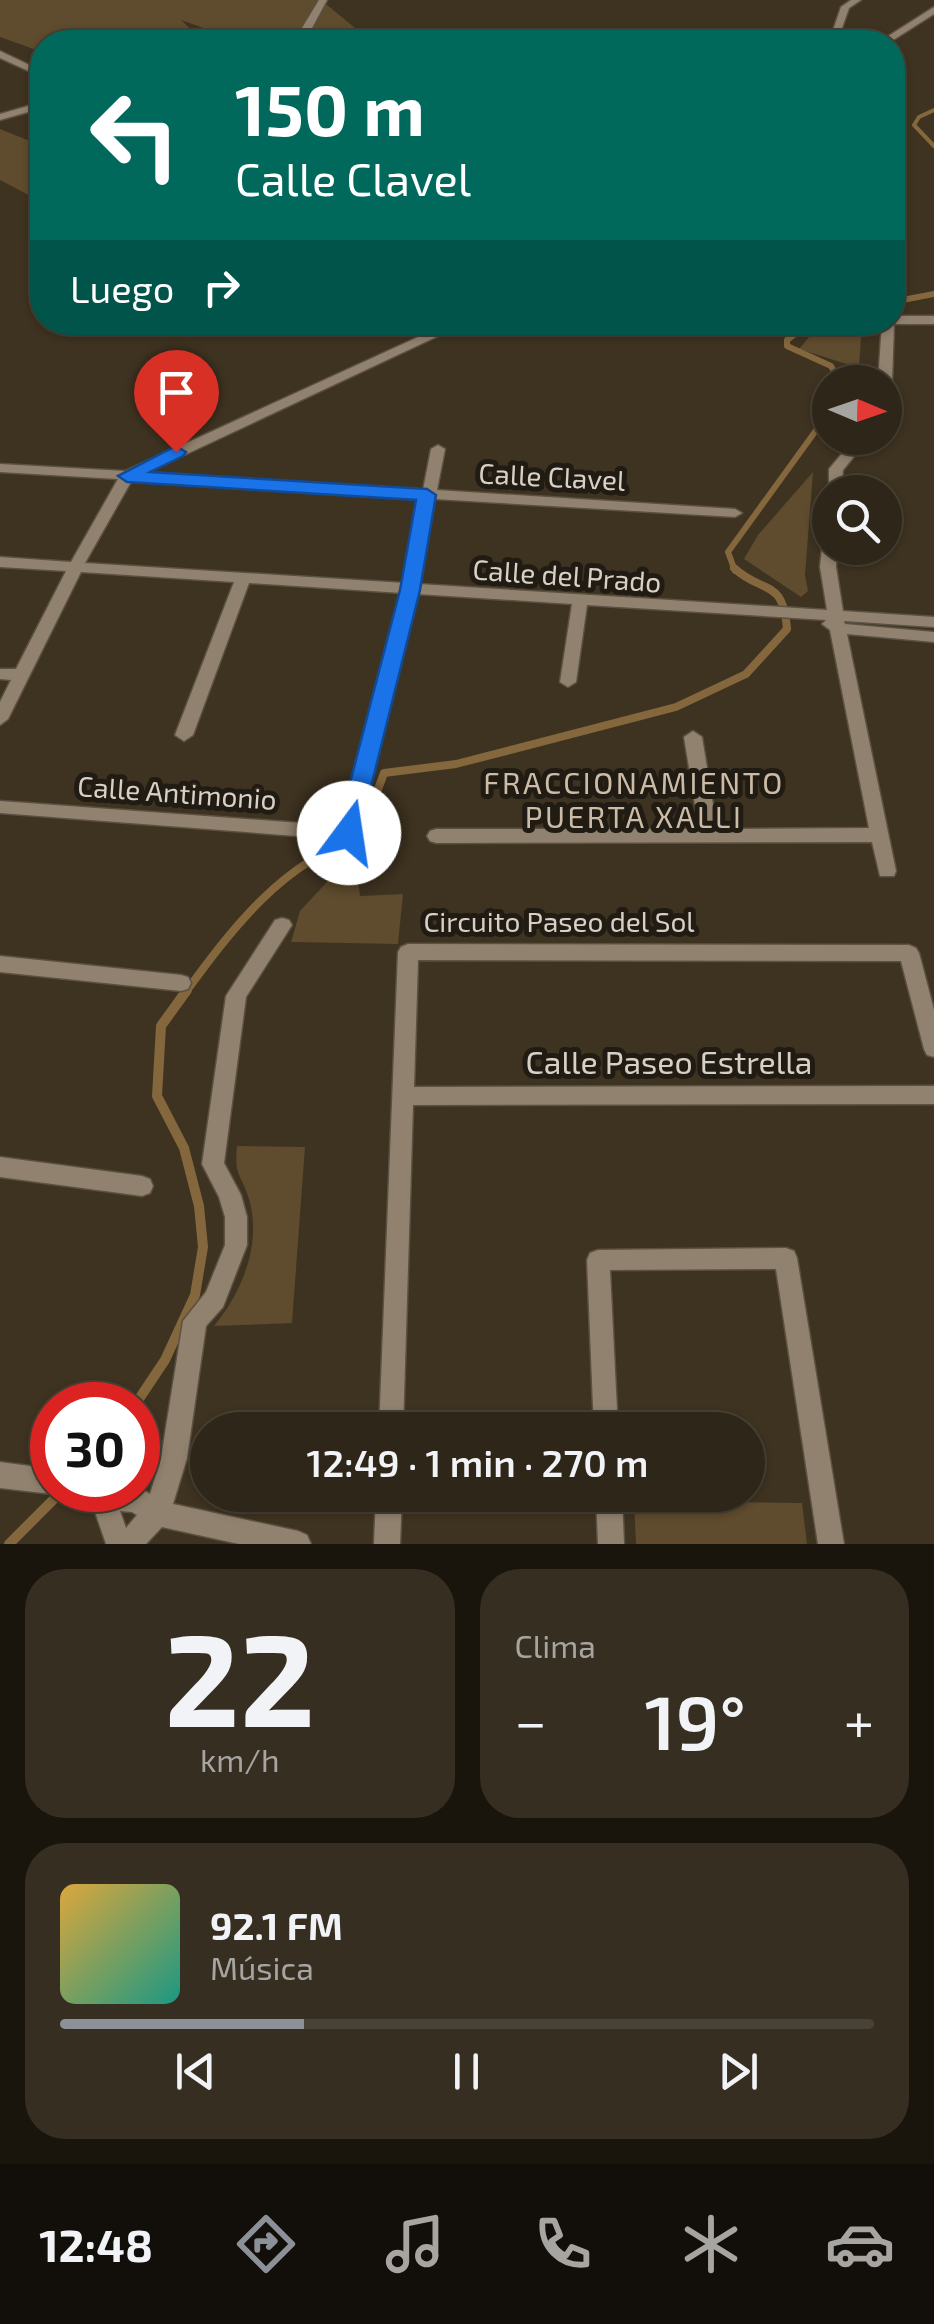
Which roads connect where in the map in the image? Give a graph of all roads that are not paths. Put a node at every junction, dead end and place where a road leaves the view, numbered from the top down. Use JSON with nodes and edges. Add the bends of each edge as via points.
{"nodes":[{"id":1,"x":324,"y":0,"type":"edge"},
{"id":2,"x":856,"y":0,"type":"edge"},
{"id":3,"x":934,"y":10,"type":"edge"},
{"id":4,"x":307,"y":30,"type":"edge"},
{"id":5,"x":837,"y":30,"type":"edge"},
{"id":6,"x":903,"y":30,"type":"edge"},
{"id":7,"x":0,"y":54,"type":"edge"},
{"id":8,"x":30,"y":68,"type":"edge"},
{"id":9,"x":30,"y":108,"type":"edge"},
{"id":10,"x":0,"y":118,"type":"edge"},
{"id":11,"x":934,"y":320,"type":"edge"},
{"id":12,"x":905,"y":321,"type":"edge"},
{"id":13,"x":434,"y":335,"type":"edge"},
{"id":14,"x":889,"y":335,"type":"edge"},
{"id":15,"x":886,"y":365,"type":"edge"},
{"id":16,"x":438,"y":448,"type":"dead end"},
{"id":17,"x":0,"y":468,"type":"edge"},
{"id":18,"x":127,"y":476,"type":"junction"},
{"id":19,"x":427,"y":495,"type":"junction"},
{"id":20,"x":735,"y":513,"type":"dead end"},
{"id":21,"x":0,"y":562,"type":"edge"},
{"id":22,"x":828,"y":565,"type":"edge"},
{"id":23,"x":75,"y":568,"type":"junction"},
{"id":24,"x":242,"y":580,"type":"junction"},
{"id":25,"x":410,"y":590,"type":"junction"},
{"id":26,"x":580,"y":602,"type":"junction"},
{"id":27,"x":836,"y":621,"type":"junction"},
{"id":28,"x":934,"y":622,"type":"edge"},
{"id":29,"x":934,"y":637,"type":"edge"},
{"id":30,"x":0,"y":674,"type":"edge"},
{"id":31,"x":22,"y":676,"type":"junction"},
{"id":32,"x":568,"y":682,"type":"dead end"},
{"id":33,"x":0,"y":719,"type":"edge"},
{"id":34,"x":184,"y":736,"type":"dead end"},
{"id":35,"x":693,"y":737,"type":"dead end"},
{"id":36,"x":0,"y":807,"type":"edge"},
{"id":37,"x":708,"y":834,"type":"junction"},
{"id":38,"x":879,"y":835,"type":"junction"},
{"id":39,"x":436,"y":836,"type":"dead end"},
{"id":40,"x":887,"y":871,"type":"dead end"},
{"id":41,"x":282,"y":925,"type":"dead end"},
{"id":42,"x":0,"y":964,"type":"edge"},
{"id":43,"x":182,"y":983,"type":"dead end"},
{"id":44,"x":934,"y":1048,"type":"edge"},
{"id":45,"x":934,"y":1095,"type":"edge"},
{"id":46,"x":403,"y":1096,"type":"junction"},
{"id":47,"x":0,"y":1167,"type":"edge"},
{"id":48,"x":142,"y":1186,"type":"dead end"},
{"id":49,"x":392,"y":1412,"type":"edge"},
{"id":50,"x":605,"y":1412,"type":"edge"},
{"id":51,"x":0,"y":1475,"type":"edge"},
{"id":52,"x":30,"y":1479,"type":"edge"},
{"id":53,"x":105,"y":1512,"type":"edge"},
{"id":54,"x":388,"y":1512,"type":"edge"},
{"id":55,"x":610,"y":1512,"type":"edge"},
{"id":56,"x":157,"y":1513,"type":"junction"},
{"id":57,"x":126,"y":1544,"type":"edge"},
{"id":58,"x":298,"y":1544,"type":"edge"},
{"id":59,"x":387,"y":1544,"type":"edge"},
{"id":60,"x":611,"y":1544,"type":"edge"},
{"id":61,"x":831,"y":1544,"type":"edge"}],
"edges":[{"from":1,"to":4,"type":"street"},
{"from":2,"to":5,"type":"street","via":[[844,8]]},
{"from":3,"to":6,"type":"street"},
{"from":7,"to":8,"type":"street"},
{"from":9,"to":10,"type":"street"},
{"from":11,"to":12,"type":"street"},
{"from":13,"to":18,"type":"street"},
{"from":14,"to":15,"type":"street"},
{"from":16,"to":19,"type":"street"},
{"from":17,"to":18,"type":"street","name":"Calle Clavel"},
{"from":18,"to":19,"type":"street","name":"Calle Clavel"},
{"from":18,"to":23,"type":"street"},
{"from":19,"to":20,"type":"street","name":"Calle Clavel"},
{"from":19,"to":25,"type":"street"},
{"from":21,"to":23,"type":"street","name":"Calle del Prado"},
{"from":22,"to":27,"type":"street"},
{"from":23,"to":24,"type":"street","name":"Calle del Prado"},
{"from":23,"to":31,"type":"street"},
{"from":24,"to":25,"type":"street","name":"Calle del Prado"},
{"from":24,"to":34,"type":"street"},
{"from":25,"to":26,"type":"street","name":"Calle del Prado"},
{"from":25,"to":36,"type":"street","name":"Calle Antimonio","via":[[349,833]]},
{"from":26,"to":27,"type":"street","name":"Calle del Prado"},
{"from":26,"to":32,"type":"street"},
{"from":27,"to":28,"type":"street"},
{"from":27,"to":29,"type":"street"},
{"from":27,"to":38,"type":"street"},
{"from":30,"to":31,"type":"street"},
{"from":31,"to":33,"type":"street"},
{"from":35,"to":37,"type":"street"},
{"from":37,"to":38,"type":"street"},
{"from":37,"to":39,"type":"street"},
{"from":38,"to":40,"type":"street"},
{"from":41,"to":56,"type":"street","via":[[236,996],[214,1164],[236,1217],[236,1245],[215,1299],[195,1322],[174,1458]]},
{"from":42,"to":43,"type":"street"},
{"from":44,"to":46,"type":"street","name":"Circuito Paseo del Sol","via":[[909,954],[408,952]]},
{"from":45,"to":46,"type":"street","name":"Calle Paseo Estrella"},
{"from":46,"to":49,"type":"street","name":"Circuito Paseo del Sol"},
{"from":47,"to":48,"type":"street"},
{"from":50,"to":61,"type":"street","via":[[598,1260],[786,1258]]},
{"from":51,"to":52,"type":"street"},
{"from":53,"to":57,"type":"street"},
{"from":54,"to":59,"type":"street"},
{"from":55,"to":60,"type":"street"},
{"from":56,"to":57,"type":"street"},
{"from":56,"to":58,"type":"street"}]}
